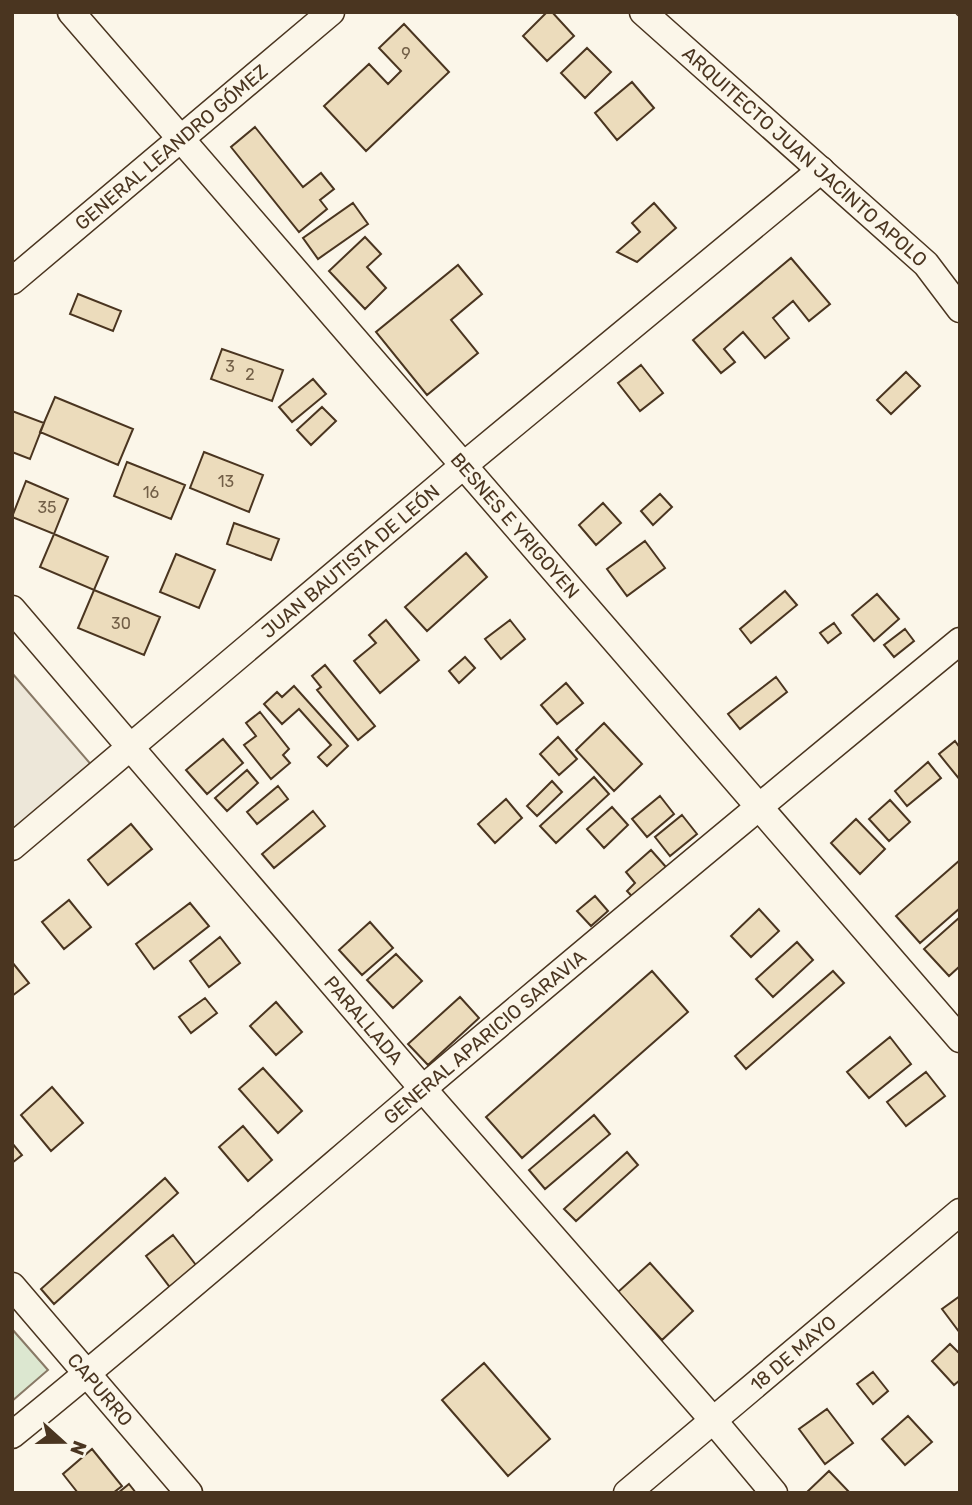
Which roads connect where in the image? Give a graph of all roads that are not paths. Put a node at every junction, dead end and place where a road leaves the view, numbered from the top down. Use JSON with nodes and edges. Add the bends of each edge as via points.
{"nodes":[{"id":1,"x":71,"y":12,"type":"edge"},
{"id":2,"x":331,"y":12,"type":"edge"},
{"id":3,"x":643,"y":12,"type":"edge"},
{"id":4,"x":180,"y":140,"type":"junction"},
{"id":5,"x":821,"y":170,"type":"junction"},
{"id":6,"x":12,"y":281,"type":"edge"},
{"id":7,"x":960,"y":309,"type":"edge"},
{"id":8,"x":463,"y":466,"type":"junction"},
{"id":9,"x":12,"y":609,"type":"edge"},
{"id":10,"x":960,"y":641,"type":"edge"},
{"id":11,"x":130,"y":747,"type":"junction"},
{"id":12,"x":758,"y":807,"type":"junction"},
{"id":13,"x":12,"y":847,"type":"edge"},
{"id":14,"x":960,"y":1039,"type":"edge"},
{"id":15,"x":423,"y":1088,"type":"junction"},
{"id":16,"x":960,"y":1212,"type":"edge"},
{"id":17,"x":12,"y":1286,"type":"edge"},
{"id":18,"x":88,"y":1374,"type":"junction"},
{"id":19,"x":713,"y":1420,"type":"junction"},
{"id":20,"x":12,"y":1436,"type":"edge"},
{"id":21,"x":189,"y":1493,"type":"edge"},
{"id":22,"x":627,"y":1493,"type":"edge"},
{"id":23,"x":774,"y":1493,"type":"edge"}],
"edges":[{"from":1,"to":4,"type":"street","name":"BESNES E YRIGOYEN"},
{"from":2,"to":4,"type":"street","name":"GENERAL LEANDRO GÓMEZ"},
{"from":3,"to":5,"type":"street","name":"ARQUITECTO JUAN JACINTO APOLO"},
{"from":4,"to":6,"type":"street","name":"GENERAL LEANDRO GÓMEZ"},
{"from":4,"to":8,"type":"street","name":"BESNES E YRIGOYEN"},
{"from":5,"to":7,"type":"street","name":"ARQUITECTO JUAN JACINTO APOLO","via":[[926,264]]},
{"from":5,"to":8,"type":"street","name":"JUAN BAUTISTA DE LEÓN"},
{"from":8,"to":11,"type":"street","name":"JUAN BAUTISTA DE LEÓN"},
{"from":8,"to":12,"type":"street","name":"BESNES E YRIGOYEN"},
{"from":9,"to":11,"type":"street","name":"PARALLADA"},
{"from":10,"to":12,"type":"street","name":"GENERAL APARICIO SARAVIA"},
{"from":11,"to":13,"type":"street","name":"JUAN BAUTISTA DE LEÓN"},
{"from":11,"to":15,"type":"street","name":"PARALLADA"},
{"from":12,"to":14,"type":"street","name":"BESNES E YRIGOYEN"},
{"from":12,"to":15,"type":"street","name":"GENERAL APARICIO SARAVIA"},
{"from":15,"to":18,"type":"street","name":"GENERAL APARICIO SARAVIA"},
{"from":15,"to":19,"type":"street","name":"PARALLADA"},
{"from":16,"to":19,"type":"street","name":"18 DE MAYO"},
{"from":17,"to":18,"type":"street","name":"CAPURRO"},
{"from":18,"to":20,"type":"street","name":"GENERAL APARICIO SARAVIA"},
{"from":18,"to":21,"type":"street","name":"CAPURRO"},
{"from":19,"to":22,"type":"street","name":"18 DE MAYO"},
{"from":19,"to":23,"type":"street","name":"PARALLADA"}]}
